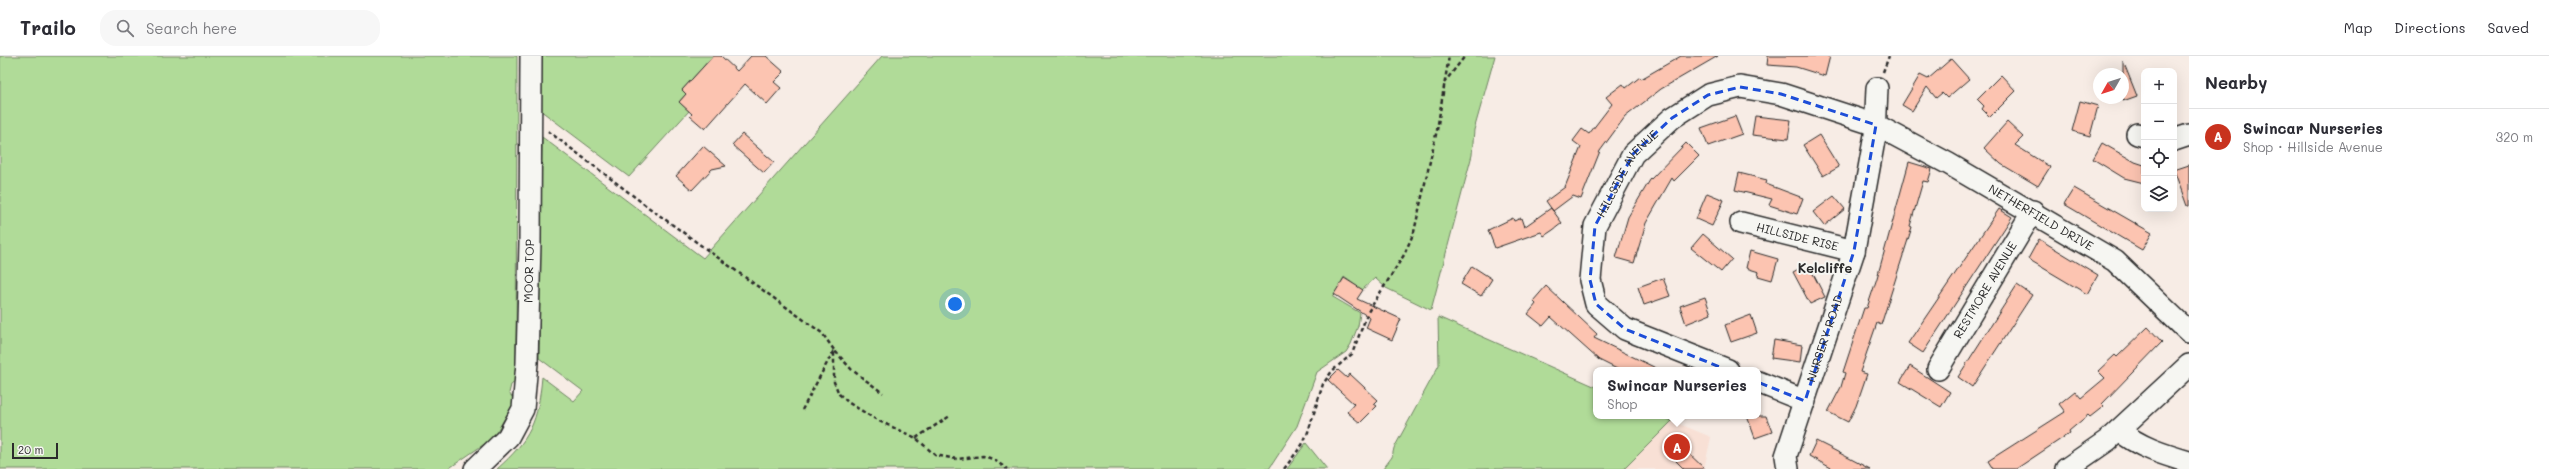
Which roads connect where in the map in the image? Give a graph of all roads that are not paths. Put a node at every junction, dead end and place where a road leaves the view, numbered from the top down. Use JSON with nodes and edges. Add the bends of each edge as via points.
{"nodes":[{"id":1,"x":531,"y":56,"type":"edge"},
{"id":2,"x":1877,"y":88,"type":"dead end"},
{"id":3,"x":1876,"y":125,"type":"junction"},
{"id":4,"x":2189,"y":135,"type":"edge"},
{"id":5,"x":2177,"y":139,"type":"edge"},
{"id":6,"x":2032,"y":211,"type":"junction"},
{"id":7,"x":1741,"y":223,"type":"dead end"},
{"id":8,"x":1854,"y":251,"type":"junction"},
{"id":9,"x":2189,"y":332,"type":"edge"},
{"id":10,"x":2189,"y":365,"type":"edge"},
{"id":11,"x":1720,"y":367,"type":"edge"},
{"id":12,"x":1938,"y":369,"type":"dead end"},
{"id":13,"x":1761,"y":383,"type":"edge"},
{"id":14,"x":1805,"y":401,"type":"junction"},
{"id":15,"x":2119,"y":430,"type":"junction"},
{"id":16,"x":2189,"y":462,"type":"edge"},
{"id":17,"x":475,"y":469,"type":"edge"},
{"id":18,"x":1788,"y":469,"type":"edge"},
{"id":19,"x":2066,"y":469,"type":"edge"}],
"edges":[{"from":1,"to":17,"type":"street","name":"MOOR TOP","via":[[530,242],[527,363],[523,409],[508,437]]},
{"from":2,"to":3,"type":"street","name":"NURSERY ROAD"},
{"from":3,"to":6,"type":"street","name":"NETHERFIELD DRIVE"},
{"from":3,"to":8,"type":"street","name":"NURSERY ROAD"},
{"from":3,"to":11,"type":"street","name":"HILLSIDE AVENUE","via":[[1781,94],[1740,87],[1708,95],[1672,118],[1633,154],[1596,226],[1590,280],[1596,304],[1625,329]]},
{"from":4,"to":5,"type":"street"},
{"from":6,"to":9,"type":"street","name":"NETHERFIELD DRIVE","via":[[2115,261]]},
{"from":6,"to":12,"type":"street","name":"RESTMORE AVENUE"},
{"from":7,"to":8,"type":"street","name":"HILLSIDE RISE"},
{"from":8,"to":14,"type":"street","name":"NURSERY ROAD"},
{"from":10,"to":15,"type":"street"},
{"from":13,"to":14,"type":"street"},
{"from":14,"to":18,"type":"street","name":"NURSERY ROAD","via":[[1786,456]]},
{"from":15,"to":16,"type":"street","via":[[2148,448]]},
{"from":15,"to":19,"type":"street"}]}
